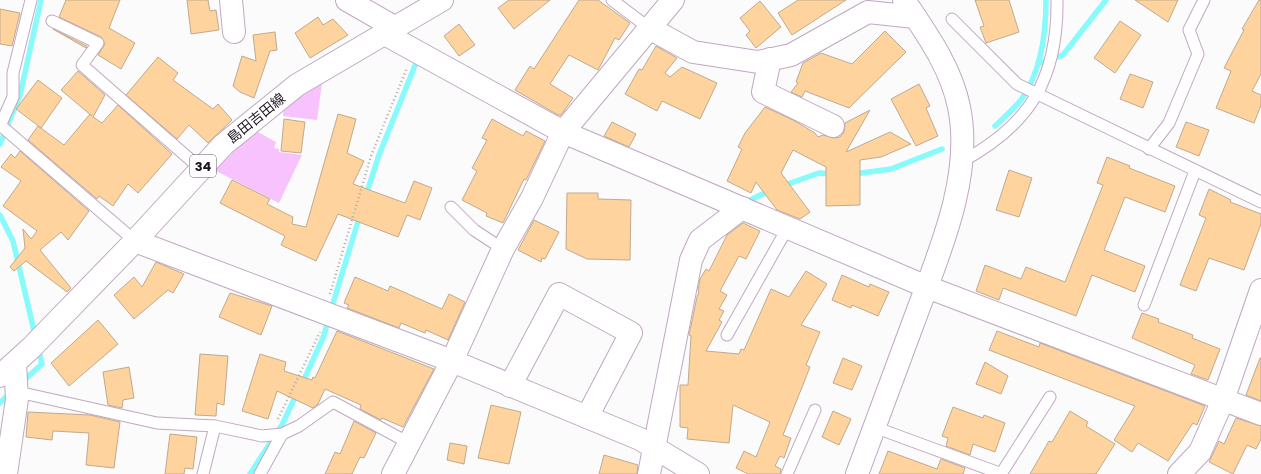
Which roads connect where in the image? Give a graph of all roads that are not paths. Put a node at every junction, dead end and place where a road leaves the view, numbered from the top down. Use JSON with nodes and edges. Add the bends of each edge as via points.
{"nodes":[{"id":1,"x":31,"y":0,"type":"edge"},
{"id":2,"x":231,"y":0,"type":"edge"},
{"id":3,"x":347,"y":0,"type":"edge"},
{"id":4,"x":442,"y":0,"type":"edge"},
{"id":5,"x":612,"y":0,"type":"edge"},
{"id":6,"x":673,"y":0,"type":"edge"},
{"id":7,"x":1057,"y":0,"type":"edge"},
{"id":8,"x":1204,"y":0,"type":"edge"},
{"id":9,"x":909,"y":8,"type":"edge"},
{"id":10,"x":952,"y":19,"type":"dead end"},
{"id":11,"x":52,"y":21,"type":"dead end"},
{"id":12,"x":650,"y":28,"type":"junction"},
{"id":13,"x":389,"y":30,"type":"junction"},
{"id":14,"x":234,"y":32,"type":"dead end"},
{"id":15,"x":770,"y":59,"type":"junction"},
{"id":16,"x":1037,"y":95,"type":"junction"},
{"id":17,"x":0,"y":125,"type":"edge"},
{"id":18,"x":833,"y":126,"type":"dead end"},
{"id":19,"x":563,"y":132,"type":"junction"},
{"id":20,"x":1149,"y":149,"type":"junction"},
{"id":21,"x":961,"y":162,"type":"junction"},
{"id":22,"x":201,"y":169,"type":"junction"},
{"id":23,"x":1195,"y":171,"type":"junction"},
{"id":24,"x":1261,"y":202,"type":"edge"},
{"id":25,"x":451,"y":207,"type":"dead end"},
{"id":26,"x":742,"y":208,"type":"junction"},
{"id":27,"x":788,"y":227,"type":"junction"},
{"id":28,"x":135,"y":241,"type":"junction"},
{"id":29,"x":503,"y":249,"type":"junction"},
{"id":30,"x":926,"y":287,"type":"junction"},
{"id":31,"x":1261,"y":290,"type":"edge"},
{"id":32,"x":1144,"y":305,"type":"dead end"},
{"id":33,"x":727,"y":335,"type":"dead end"},
{"id":34,"x":452,"y":361,"type":"junction"},
{"id":35,"x":7,"y":369,"type":"edge"},
{"id":36,"x":510,"y":386,"type":"junction"},
{"id":37,"x":1050,"y":397,"type":"dead end"},
{"id":38,"x":16,"y":399,"type":"junction"},
{"id":39,"x":1223,"y":400,"type":"junction"},
{"id":40,"x":815,"y":410,"type":"dead end"},
{"id":41,"x":1261,"y":414,"type":"edge"},
{"id":42,"x":587,"y":417,"type":"junction"},
{"id":43,"x":215,"y":426,"type":"junction"},
{"id":44,"x":874,"y":427,"type":"junction"},
{"id":45,"x":282,"y":434,"type":"junction"},
{"id":46,"x":409,"y":443,"type":"junction"},
{"id":47,"x":655,"y":448,"type":"junction"},
{"id":48,"x":6,"y":474,"type":"edge"},
{"id":49,"x":203,"y":474,"type":"edge"},
{"id":50,"x":260,"y":474,"type":"edge"},
{"id":51,"x":393,"y":474,"type":"edge"},
{"id":52,"x":649,"y":474,"type":"edge"},
{"id":53,"x":698,"y":474,"type":"edge"},
{"id":54,"x":787,"y":474,"type":"edge"},
{"id":55,"x":857,"y":474,"type":"edge"},
{"id":56,"x":1002,"y":474,"type":"edge"},
{"id":57,"x":1179,"y":474,"type":"edge"}],
"edges":[{"from":1,"to":17,"type":"lane","via":[[13,73],[13,97]]},
{"from":2,"to":14,"type":"street"},
{"from":3,"to":13,"type":"street"},
{"from":4,"to":13,"type":"street","name":"島田吉田線","number":"34"},
{"from":5,"to":12,"type":"lane"},
{"from":6,"to":12,"type":"street"},
{"from":7,"to":16,"type":"lane","via":[[1050,60],[1047,74]]},
{"from":8,"to":20,"type":"lane","via":[[1189,30],[1198,54],[1169,123]]},
{"from":9,"to":15,"type":"street","via":[[868,12],[790,54]]},
{"from":9,"to":21,"type":"street","via":[[927,34],[946,70],[959,106]]},
{"from":10,"to":16,"type":"lane","via":[[1017,84]]},
{"from":11,"to":22,"type":"lane","via":[[98,44],[82,65]]},
{"from":12,"to":15,"type":"street","via":[[693,52],[758,62]]},
{"from":12,"to":19,"type":"street"},
{"from":13,"to":19,"type":"street","via":[[414,50]]},
{"from":13,"to":22,"type":"street","name":"島田吉田線","number":"34","via":[[297,84],[223,145]]},
{"from":15,"to":18,"type":"street","via":[[764,92]]},
{"from":16,"to":20,"type":"lane"},
{"from":16,"to":21,"type":"lane","via":[[1020,119],[1004,134]]},
{"from":17,"to":28,"type":"lane"},
{"from":19,"to":26,"type":"street"},
{"from":19,"to":29,"type":"street","via":[[532,198]]},
{"from":20,"to":23,"type":"lane"},
{"from":21,"to":30,"type":"street","via":[[955,204]]},
{"from":22,"to":28,"type":"street","name":"島田吉田線","number":"34"},
{"from":23,"to":24,"type":"lane"},
{"from":23,"to":32,"type":"lane"},
{"from":25,"to":29,"type":"lane","via":[[474,230]]},
{"from":26,"to":27,"type":"street"},
{"from":26,"to":47,"type":"street","via":[[700,240],[691,260]]},
{"from":27,"to":30,"type":"street"},
{"from":27,"to":33,"type":"lane"},
{"from":28,"to":34,"type":"street"},
{"from":28,"to":35,"type":"street","name":"島田吉田線","number":"34"},
{"from":29,"to":34,"type":"street"},
{"from":30,"to":39,"type":"street"},
{"from":30,"to":44,"type":"street"},
{"from":31,"to":39,"type":"street"},
{"from":34,"to":36,"type":"street"},
{"from":34,"to":46,"type":"street"},
{"from":35,"to":38,"type":"street"},
{"from":36,"to":42,"type":"street"},
{"from":36,"to":42,"type":"street","via":[[559,294],[631,333]]},
{"from":37,"to":56,"type":"lane"},
{"from":38,"to":43,"type":"lane","via":[[27,394],[157,423]]},
{"from":38,"to":48,"type":"street"},
{"from":39,"to":41,"type":"street"},
{"from":39,"to":57,"type":"street","via":[[1200,452]]},
{"from":40,"to":54,"type":"lane"},
{"from":42,"to":47,"type":"street"},
{"from":43,"to":45,"type":"lane","via":[[262,436]]},
{"from":43,"to":49,"type":"lane"},
{"from":44,"to":55,"type":"street"},
{"from":44,"to":56,"type":"lane"},
{"from":45,"to":46,"type":"lane","via":[[299,426],[333,402]]},
{"from":45,"to":50,"type":"lane"},
{"from":46,"to":51,"type":"street"},
{"from":47,"to":52,"type":"street"},
{"from":47,"to":53,"type":"street"}]}
